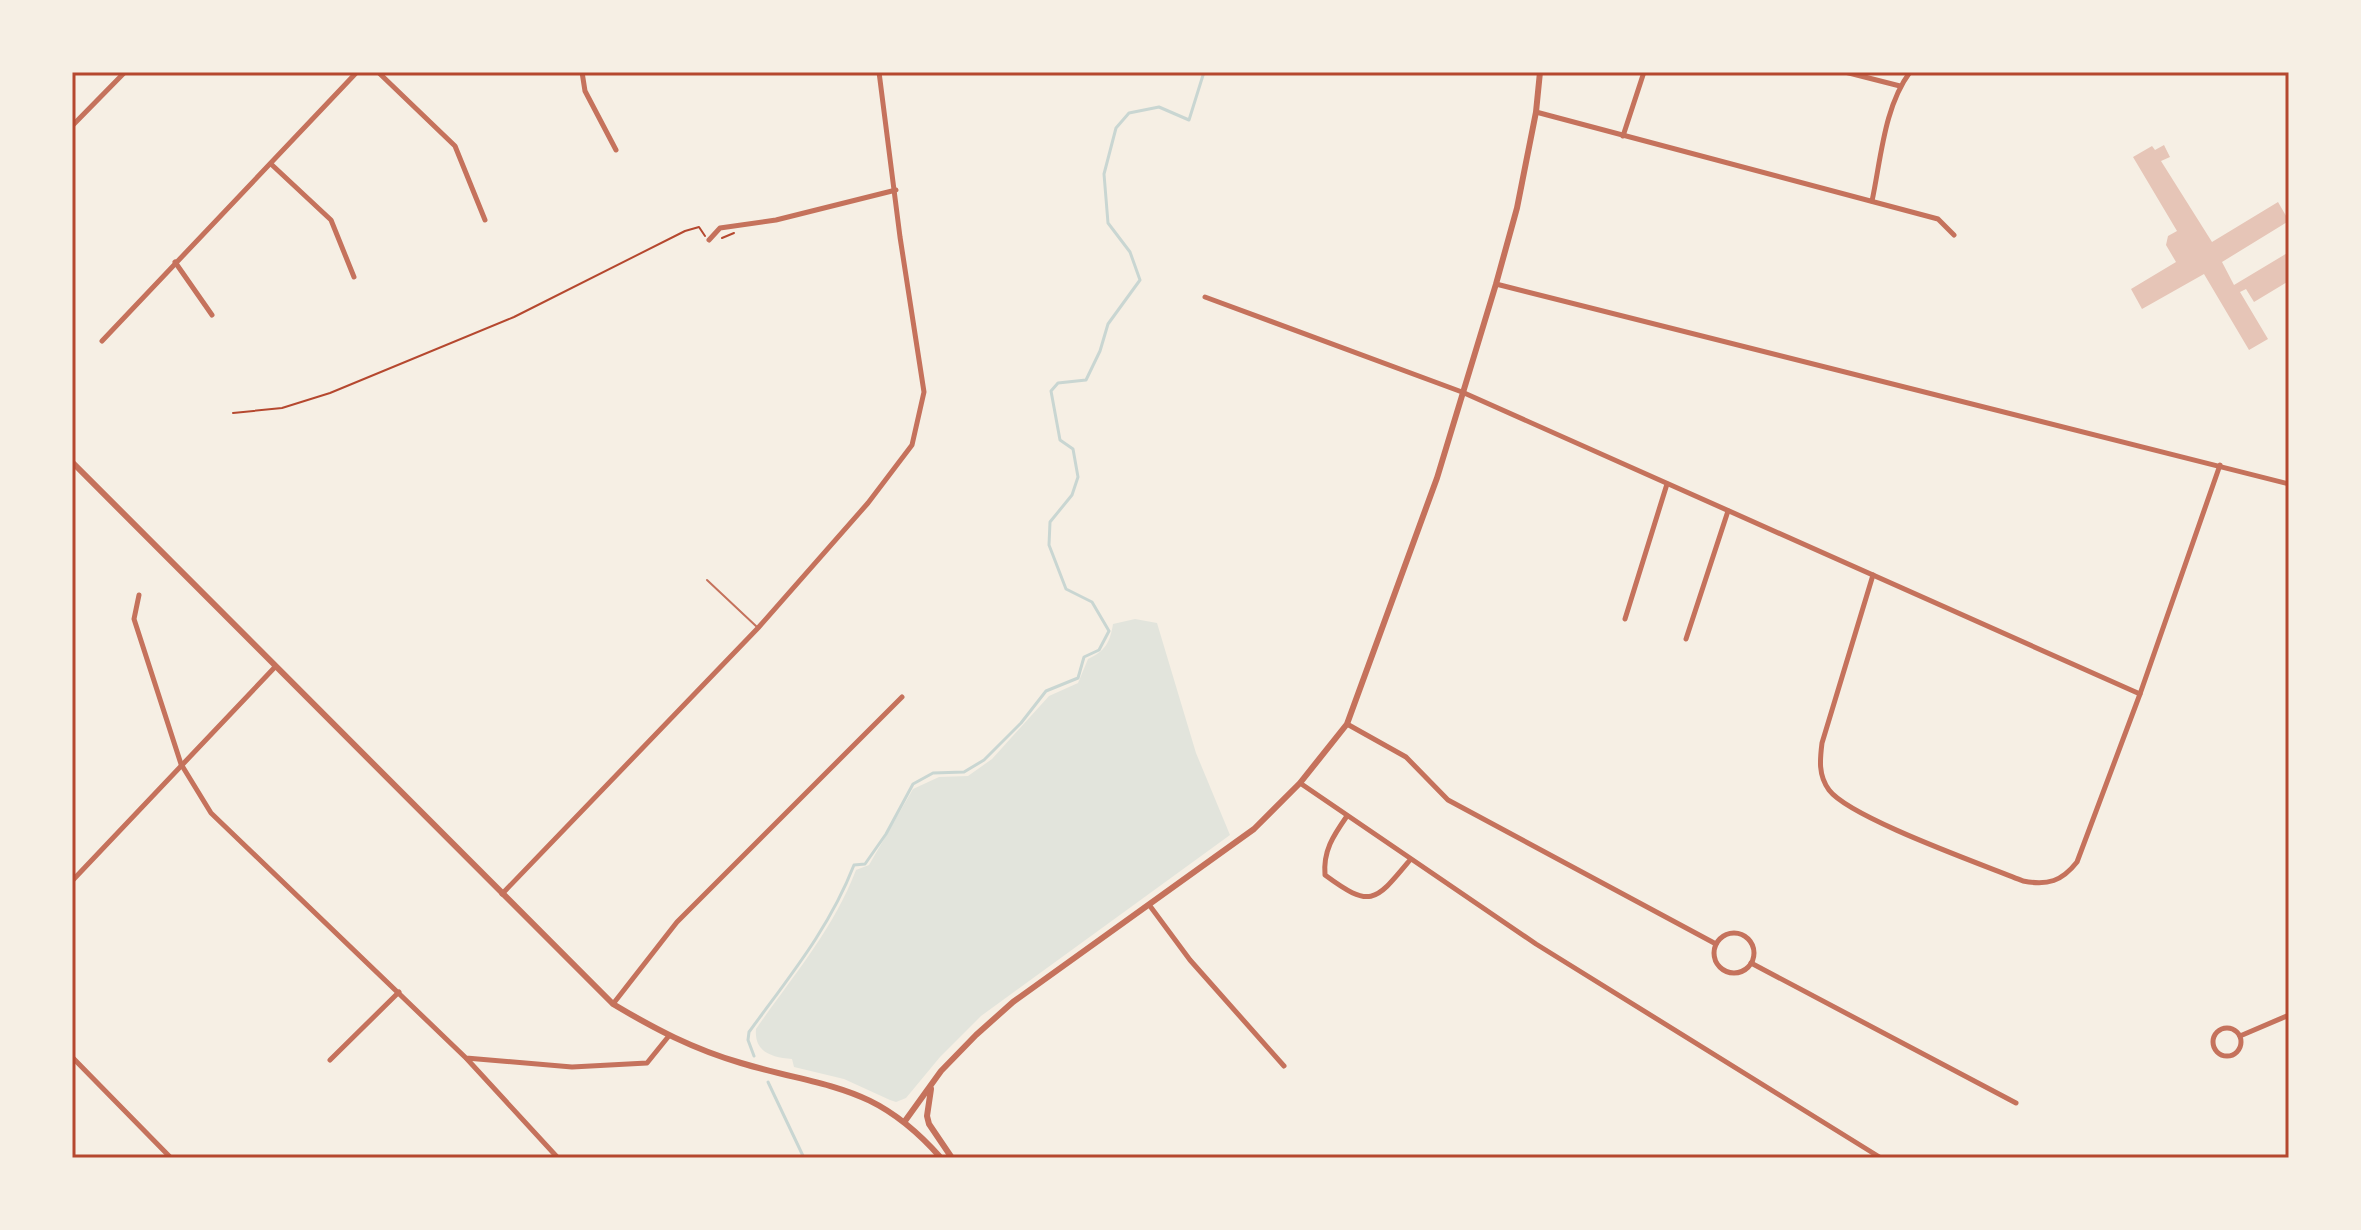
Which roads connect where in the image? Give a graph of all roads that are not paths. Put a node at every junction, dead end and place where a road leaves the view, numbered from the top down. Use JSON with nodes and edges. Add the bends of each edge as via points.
{"nodes":[{"id":1,"x":125,"y":72,"type":"edge"},
{"id":2,"x":357,"y":72,"type":"edge"},
{"id":3,"x":378,"y":72,"type":"edge"},
{"id":4,"x":582,"y":72,"type":"edge"},
{"id":5,"x":879,"y":72,"type":"edge"},
{"id":6,"x":1540,"y":72,"type":"edge"},
{"id":7,"x":1644,"y":72,"type":"edge"},
{"id":8,"x":1845,"y":72,"type":"edge"},
{"id":9,"x":1910,"y":72,"type":"edge"},
{"id":10,"x":1900,"y":86,"type":"junction"},
{"id":11,"x":1536,"y":112,"type":"junction"},
{"id":12,"x":72,"y":126,"type":"edge"},
{"id":13,"x":1623,"y":136,"type":"junction"},
{"id":14,"x":616,"y":150,"type":"dead end"},
{"id":15,"x":271,"y":164,"type":"junction"},
{"id":16,"x":896,"y":190,"type":"junction"},
{"id":17,"x":1872,"y":201,"type":"junction"},
{"id":18,"x":485,"y":220,"type":"dead end"},
{"id":19,"x":1954,"y":235,"type":"dead end"},
{"id":20,"x":709,"y":240,"type":"road end"},
{"id":21,"x":175,"y":262,"type":"junction"},
{"id":22,"x":354,"y":277,"type":"dead end"},
{"id":23,"x":1496,"y":284,"type":"junction"},
{"id":24,"x":1205,"y":297,"type":"dead end"},
{"id":25,"x":212,"y":315,"type":"dead end"},
{"id":26,"x":102,"y":341,"type":"dead end"},
{"id":27,"x":1462,"y":392,"type":"junction"},
{"id":28,"x":72,"y":462,"type":"edge"},
{"id":29,"x":2220,"y":465,"type":"junction"},
{"id":30,"x":1667,"y":484,"type":"junction"},
{"id":31,"x":2289,"y":484,"type":"edge"},
{"id":32,"x":1728,"y":511,"type":"junction"},
{"id":33,"x":1873,"y":575,"type":"junction"},
{"id":34,"x":707,"y":580,"type":"dead end"},
{"id":35,"x":139,"y":595,"type":"dead end"},
{"id":36,"x":1625,"y":619,"type":"dead end"},
{"id":37,"x":758,"y":628,"type":"junction"},
{"id":38,"x":1686,"y":639,"type":"dead end"},
{"id":39,"x":275,"y":667,"type":"junction"},
{"id":40,"x":2140,"y":694,"type":"junction"},
{"id":41,"x":902,"y":697,"type":"dead end"},
{"id":42,"x":1347,"y":724,"type":"junction"},
{"id":43,"x":181,"y":764,"type":"junction"},
{"id":44,"x":1300,"y":783,"type":"junction"},
{"id":45,"x":1347,"y":816,"type":"junction"},
{"id":46,"x":1410,"y":860,"type":"junction"},
{"id":47,"x":72,"y":881,"type":"edge"},
{"id":48,"x":502,"y":894,"type":"junction"},
{"id":49,"x":1150,"y":906,"type":"junction"},
{"id":50,"x":1716,"y":944,"type":"junction"},
{"id":51,"x":1751,"y":963,"type":"junction"},
{"id":52,"x":399,"y":992,"type":"junction"},
{"id":53,"x":613,"y":1004,"type":"junction"},
{"id":54,"x":2289,"y":1015,"type":"edge"},
{"id":55,"x":2240,"y":1036,"type":"junction"},
{"id":56,"x":668,"y":1037,"type":"junction"},
{"id":57,"x":72,"y":1057,"type":"edge"},
{"id":58,"x":466,"y":1058,"type":"junction"},
{"id":59,"x":330,"y":1060,"type":"dead end"},
{"id":60,"x":1284,"y":1066,"type":"dead end"},
{"id":61,"x":931,"y":1085,"type":"junction"},
{"id":62,"x":2016,"y":1103,"type":"dead end"},
{"id":63,"x":905,"y":1121,"type":"junction"},
{"id":64,"x":171,"y":1158,"type":"edge"},
{"id":65,"x":558,"y":1158,"type":"edge"},
{"id":66,"x":941,"y":1158,"type":"edge"},
{"id":67,"x":952,"y":1158,"type":"edge"},
{"id":68,"x":1881,"y":1158,"type":"edge"}],
"edges":[{"from":1,"to":12,"type":"street"},
{"from":2,"to":15,"type":"street"},
{"from":3,"to":18,"type":"street","via":[[455,146]]},
{"from":4,"to":14,"type":"street","via":[[585,91]]},
{"from":5,"to":16,"type":"street"},
{"from":6,"to":11,"type":"street"},
{"from":7,"to":13,"type":"street"},
{"from":8,"to":10,"type":"street"},
{"from":9,"to":10,"type":"street"},
{"from":10,"to":17,"type":"street"},
{"from":11,"to":13,"type":"street"},
{"from":11,"to":23,"type":"street"},
{"from":13,"to":17,"type":"street"},
{"from":15,"to":21,"type":"street"},
{"from":15,"to":22,"type":"street","via":[[331,220]]},
{"from":16,"to":20,"type":"street","via":[[720,228]]},
{"from":16,"to":37,"type":"street","via":[[924,392],[912,445]]},
{"from":17,"to":19,"type":"street","via":[[1938,219]]},
{"from":21,"to":25,"type":"street"},
{"from":21,"to":26,"type":"street"},
{"from":23,"to":27,"type":"street"},
{"from":23,"to":29,"type":"street"},
{"from":24,"to":27,"type":"street"},
{"from":27,"to":30,"type":"street"},
{"from":27,"to":42,"type":"street","via":[[1437,478]]},
{"from":28,"to":39,"type":"street"},
{"from":29,"to":31,"type":"street"},
{"from":29,"to":40,"type":"street"},
{"from":30,"to":32,"type":"street"},
{"from":30,"to":36,"type":"street"},
{"from":32,"to":33,"type":"street"},
{"from":32,"to":38,"type":"street"},
{"from":33,"to":40,"type":"street"},
{"from":33,"to":40,"type":"street","via":[[1820,763],[1830,791],[1870,818],[2023,881],[2055,882],[2077,862]]},
{"from":34,"to":37,"type":"lane"},
{"from":35,"to":43,"type":"street","via":[[134,619]]},
{"from":37,"to":48,"type":"street"},
{"from":39,"to":43,"type":"street"},
{"from":39,"to":48,"type":"street"},
{"from":41,"to":53,"type":"street","via":[[677,922]]},
{"from":42,"to":44,"type":"street"},
{"from":42,"to":50,"type":"street","via":[[1406,757],[1448,800]]},
{"from":43,"to":47,"type":"street"},
{"from":43,"to":52,"type":"street","via":[[211,813]]},
{"from":44,"to":45,"type":"street"},
{"from":44,"to":49,"type":"street","via":[[1254,829]]},
{"from":45,"to":46,"type":"street"},
{"from":45,"to":46,"type":"street","via":[[1324,857],[1325,875],[1348,892],[1363,899],[1377,895]]},
{"from":46,"to":68,"type":"street"},
{"from":48,"to":53,"type":"street"},
{"from":49,"to":60,"type":"street","via":[[1190,960]]},
{"from":49,"to":61,"type":"street","via":[[1013,1002]]},
{"from":50,"to":51,"type":"street","via":[[1717,963],[1724,970],[1734,973]]},
{"from":50,"to":51,"type":"street","via":[[1723,936],[1744,935],[1754,953]]},
{"from":51,"to":62,"type":"street"},
{"from":52,"to":58,"type":"street"},
{"from":52,"to":59,"type":"street"},
{"from":53,"to":56,"type":"street"},
{"from":54,"to":55,"type":"street"},
{"from":55,"to":55,"type":"street","via":[[2221,1029],[2213,1037],[2214,1048],[2222,1056],[2233,1055]]},
{"from":56,"to":58,"type":"street","via":[[647,1063],[572,1067]]},
{"from":56,"to":63,"type":"street","via":[[740,1063],[846,1090]]},
{"from":57,"to":64,"type":"street"},
{"from":58,"to":65,"type":"street"},
{"from":61,"to":63,"type":"street"},
{"from":61,"to":67,"type":"street","via":[[929,1124]]},
{"from":63,"to":66,"type":"street"}]}
